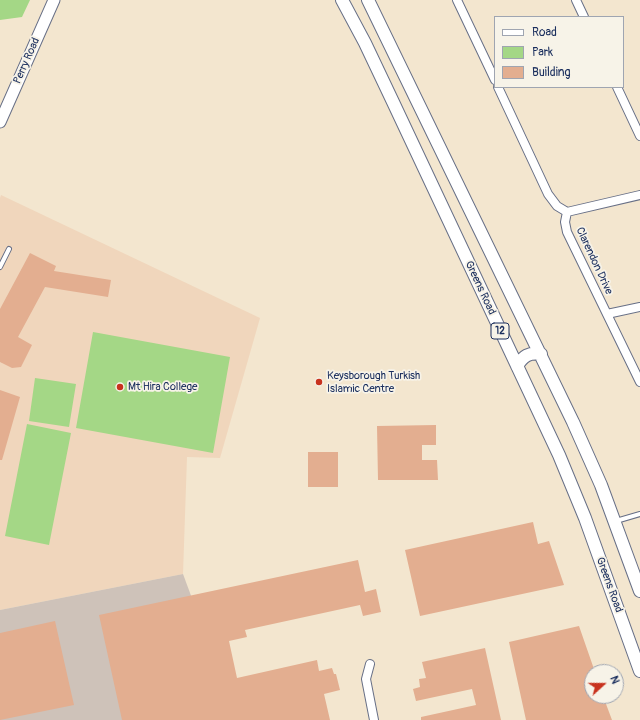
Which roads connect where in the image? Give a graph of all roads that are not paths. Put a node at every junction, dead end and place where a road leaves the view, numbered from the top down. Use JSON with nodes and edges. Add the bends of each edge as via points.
{"nodes":[{"id":1,"x":54,"y":0,"type":"edge"},
{"id":2,"x":342,"y":0,"type":"edge"},
{"id":3,"x":368,"y":0,"type":"edge"},
{"id":4,"x":457,"y":0,"type":"edge"},
{"id":5,"x":576,"y":0,"type":"edge"},
{"id":6,"x":584,"y":16,"type":"edge"},
{"id":7,"x":494,"y":78,"type":"edge"},
{"id":8,"x":498,"y":88,"type":"edge"},
{"id":9,"x":617,"y":88,"type":"edge"},
{"id":10,"x":0,"y":122,"type":"edge"},
{"id":11,"x":640,"y":136,"type":"edge"},
{"id":12,"x":640,"y":195,"type":"edge"},
{"id":13,"x":567,"y":212,"type":"junction"},
{"id":14,"x":9,"y":249,"type":"dead end"},
{"id":15,"x":0,"y":267,"type":"edge"},
{"id":16,"x":640,"y":306,"type":"edge"},
{"id":17,"x":607,"y":314,"type":"junction"},
{"id":18,"x":540,"y":354,"type":"junction"},
{"id":19,"x":517,"y":366,"type":"junction"},
{"id":20,"x":640,"y":382,"type":"edge"},
{"id":21,"x":640,"y":514,"type":"edge"},
{"id":22,"x":615,"y":522,"type":"junction"},
{"id":23,"x":640,"y":591,"type":"edge"},
{"id":24,"x":370,"y":664,"type":"dead end"},
{"id":25,"x":640,"y":671,"type":"edge"},
{"id":26,"x":374,"y":720,"type":"edge"}],
"edges":[{"from":1,"to":10,"type":"main road","name":"Perry Road"},
{"from":2,"to":19,"type":"main road","name":"Greens Road","number":"12","via":[[387,89]]},
{"from":3,"to":18,"type":"main road","number":"12"},
{"from":4,"to":7,"type":"street"},
{"from":5,"to":6,"type":"street"},
{"from":8,"to":13,"type":"street","via":[[548,194],[557,206]]},
{"from":9,"to":11,"type":"street"},
{"from":12,"to":13,"type":"street"},
{"from":13,"to":17,"type":"street","name":"Clarendon Drive","via":[[567,232]]},
{"from":14,"to":15,"type":"lane"},
{"from":16,"to":17,"type":"street"},
{"from":17,"to":20,"type":"street","name":"Clarendon Drive"},
{"from":18,"to":19,"type":"main road","via":[[527,354]]},
{"from":18,"to":22,"type":"main road","number":"12","via":[[586,451]]},
{"from":19,"to":25,"type":"main road","name":"Greens Road","number":"12","via":[[585,518]]},
{"from":21,"to":22,"type":"lane"},
{"from":22,"to":23,"type":"main road","number":"12"},
{"from":24,"to":26,"type":"street","via":[[366,679]]}]}
